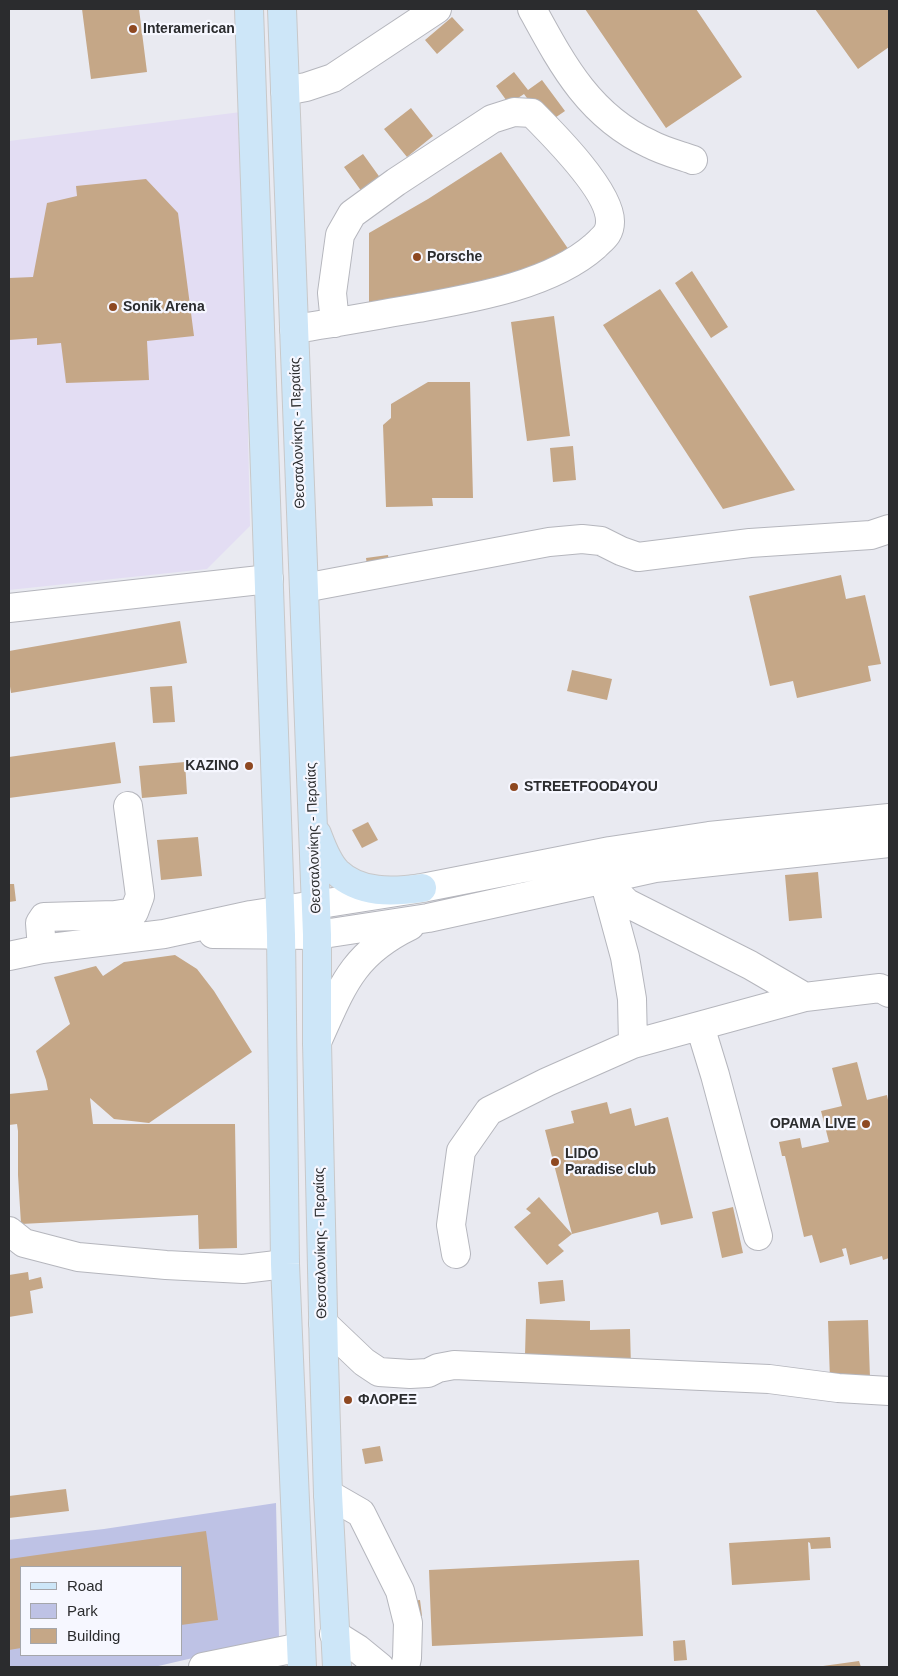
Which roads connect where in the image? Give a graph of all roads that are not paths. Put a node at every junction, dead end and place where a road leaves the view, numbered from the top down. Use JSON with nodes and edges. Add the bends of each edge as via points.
{"nodes":[{"id":1,"x":249,"y":9,"type":"edge"},
{"id":2,"x":282,"y":9,"type":"edge"},
{"id":3,"x":437,"y":9,"type":"edge"},
{"id":4,"x":532,"y":9,"type":"edge"},
{"id":5,"x":285,"y":91,"type":"junction"},
{"id":6,"x":693,"y":160,"type":"dead end"},
{"id":7,"x":335,"y":323,"type":"junction"},
{"id":8,"x":294,"y":329,"type":"junction"},
{"id":9,"x":889,"y":529,"type":"edge"},
{"id":10,"x":269,"y":579,"type":"junction"},
{"id":11,"x":304,"y":588,"type":"junction"},
{"id":12,"x":9,"y":608,"type":"edge"},
{"id":13,"x":128,"y":806,"type":"dead end"},
{"id":14,"x":889,"y":818,"type":"edge"},
{"id":15,"x":313,"y":824,"type":"junction"},
{"id":16,"x":889,"y":843,"type":"edge"},
{"id":17,"x":603,"y":879,"type":"junction"},
{"id":18,"x":422,"y":888,"type":"junction"},
{"id":19,"x":316,"y":904,"type":"junction"},
{"id":20,"x":428,"y":918,"type":"junction"},
{"id":21,"x":280,"y":923,"type":"junction"},
{"id":22,"x":317,"y":935,"type":"junction"},
{"id":23,"x":42,"y":949,"type":"junction"},
{"id":24,"x":9,"y":956,"type":"edge"},
{"id":25,"x":889,"y":993,"type":"edge"},
{"id":26,"x":805,"y":997,"type":"junction"},
{"id":27,"x":700,"y":1026,"type":"junction"},
{"id":28,"x":317,"y":1042,"type":"junction"},
{"id":29,"x":633,"y":1044,"type":"junction"},
{"id":30,"x":9,"y":1231,"type":"edge"},
{"id":31,"x":758,"y":1236,"type":"dead end"},
{"id":32,"x":456,"y":1254,"type":"dead end"},
{"id":33,"x":285,"y":1264,"type":"junction"},
{"id":34,"x":323,"y":1323,"type":"junction"},
{"id":35,"x":889,"y":1391,"type":"edge"},
{"id":36,"x":328,"y":1494,"type":"junction"},
{"id":37,"x":334,"y":1634,"type":"junction"},
{"id":38,"x":301,"y":1657,"type":"edge"},
{"id":39,"x":203,"y":1667,"type":"edge"},
{"id":40,"x":336,"y":1667,"type":"edge"},
{"id":41,"x":380,"y":1667,"type":"edge"},
{"id":42,"x":405,"y":1667,"type":"edge"}],
"edges":[{"from":1,"to":10,"type":"main road"},
{"from":2,"to":5,"type":"main road","name":"Θεσσαλονίκης - Περαίας"},
{"from":3,"to":5,"type":"street","via":[[333,78]]},
{"from":4,"to":6,"type":"street","via":[[582,92],[600,111],[650,145]]},
{"from":5,"to":8,"type":"main road","name":"Θεσσαλονίκης - Περαίας"},
{"from":7,"to":7,"type":"street","via":[[476,297],[534,281],[572,262],[609,233],[608,208],[587,173],[532,113],[514,112],[492,119],[352,214],[340,235],[332,293]]},
{"from":7,"to":8,"type":"street"},
{"from":8,"to":11,"type":"main road","name":"Θεσσαλονίκης - Περαίας"},
{"from":9,"to":11,"type":"street","via":[[871,535],[638,557],[601,541],[557,541]]},
{"from":10,"to":12,"type":"street"},
{"from":10,"to":21,"type":"main road"},
{"from":11,"to":15,"type":"main road","name":"Θεσσαλονίκης - Περαίας"},
{"from":13,"to":23,"type":"street","via":[[140,896],[134,912],[44,917],[40,923]]},
{"from":14,"to":18,"type":"street","via":[[709,836],[610,851]]},
{"from":15,"to":18,"type":"main road","via":[[325,854],[337,872],[355,884],[381,891]]},
{"from":15,"to":19,"type":"main road","name":"Θεσσαλονίκης - Περαίας"},
{"from":16,"to":17,"type":"street","via":[[655,868]]},
{"from":17,"to":20,"type":"street"},
{"from":17,"to":26,"type":"street","via":[[627,903],[750,965]]},
{"from":17,"to":29,"type":"street","via":[[625,957],[632,999]]},
{"from":18,"to":19,"type":"street"},
{"from":19,"to":21,"type":"street"},
{"from":19,"to":22,"type":"main road","name":"Θεσσαλονίκης - Περαίας"},
{"from":20,"to":22,"type":"street"},
{"from":20,"to":28,"type":"street","via":[[394,934],[369,951],[342,987]]},
{"from":21,"to":22,"type":"street"},
{"from":21,"to":23,"type":"street"},
{"from":21,"to":33,"type":"main road"},
{"from":22,"to":28,"type":"main road","name":"Θεσσαλονίκης - Περαίας"},
{"from":23,"to":24,"type":"street"},
{"from":25,"to":26,"type":"street","via":[[880,988]]},
{"from":26,"to":27,"type":"street"},
{"from":27,"to":29,"type":"street"},
{"from":27,"to":31,"type":"street"},
{"from":28,"to":34,"type":"main road","name":"Θεσσαλονίκης - Περαίας"},
{"from":29,"to":32,"type":"street","via":[[489,1111],[461,1151],[451,1225]]},
{"from":30,"to":33,"type":"street","via":[[24,1242],[78,1257],[243,1269]]},
{"from":33,"to":38,"type":"main road"},
{"from":34,"to":35,"type":"street","via":[[379,1372],[428,1373],[454,1365],[769,1378],[838,1388]]},
{"from":34,"to":36,"type":"main road","name":"Θεσσαλονίκης - Περαίας"},
{"from":36,"to":37,"type":"main road","name":"Θεσσαλονίκης - Περαίας"},
{"from":36,"to":42,"type":"street","via":[[361,1513],[400,1591],[408,1623]]},
{"from":37,"to":40,"type":"main road","name":"Θεσσαλονίκης - Περαίας"},
{"from":37,"to":41,"type":"street"},
{"from":38,"to":39,"type":"street"}]}
